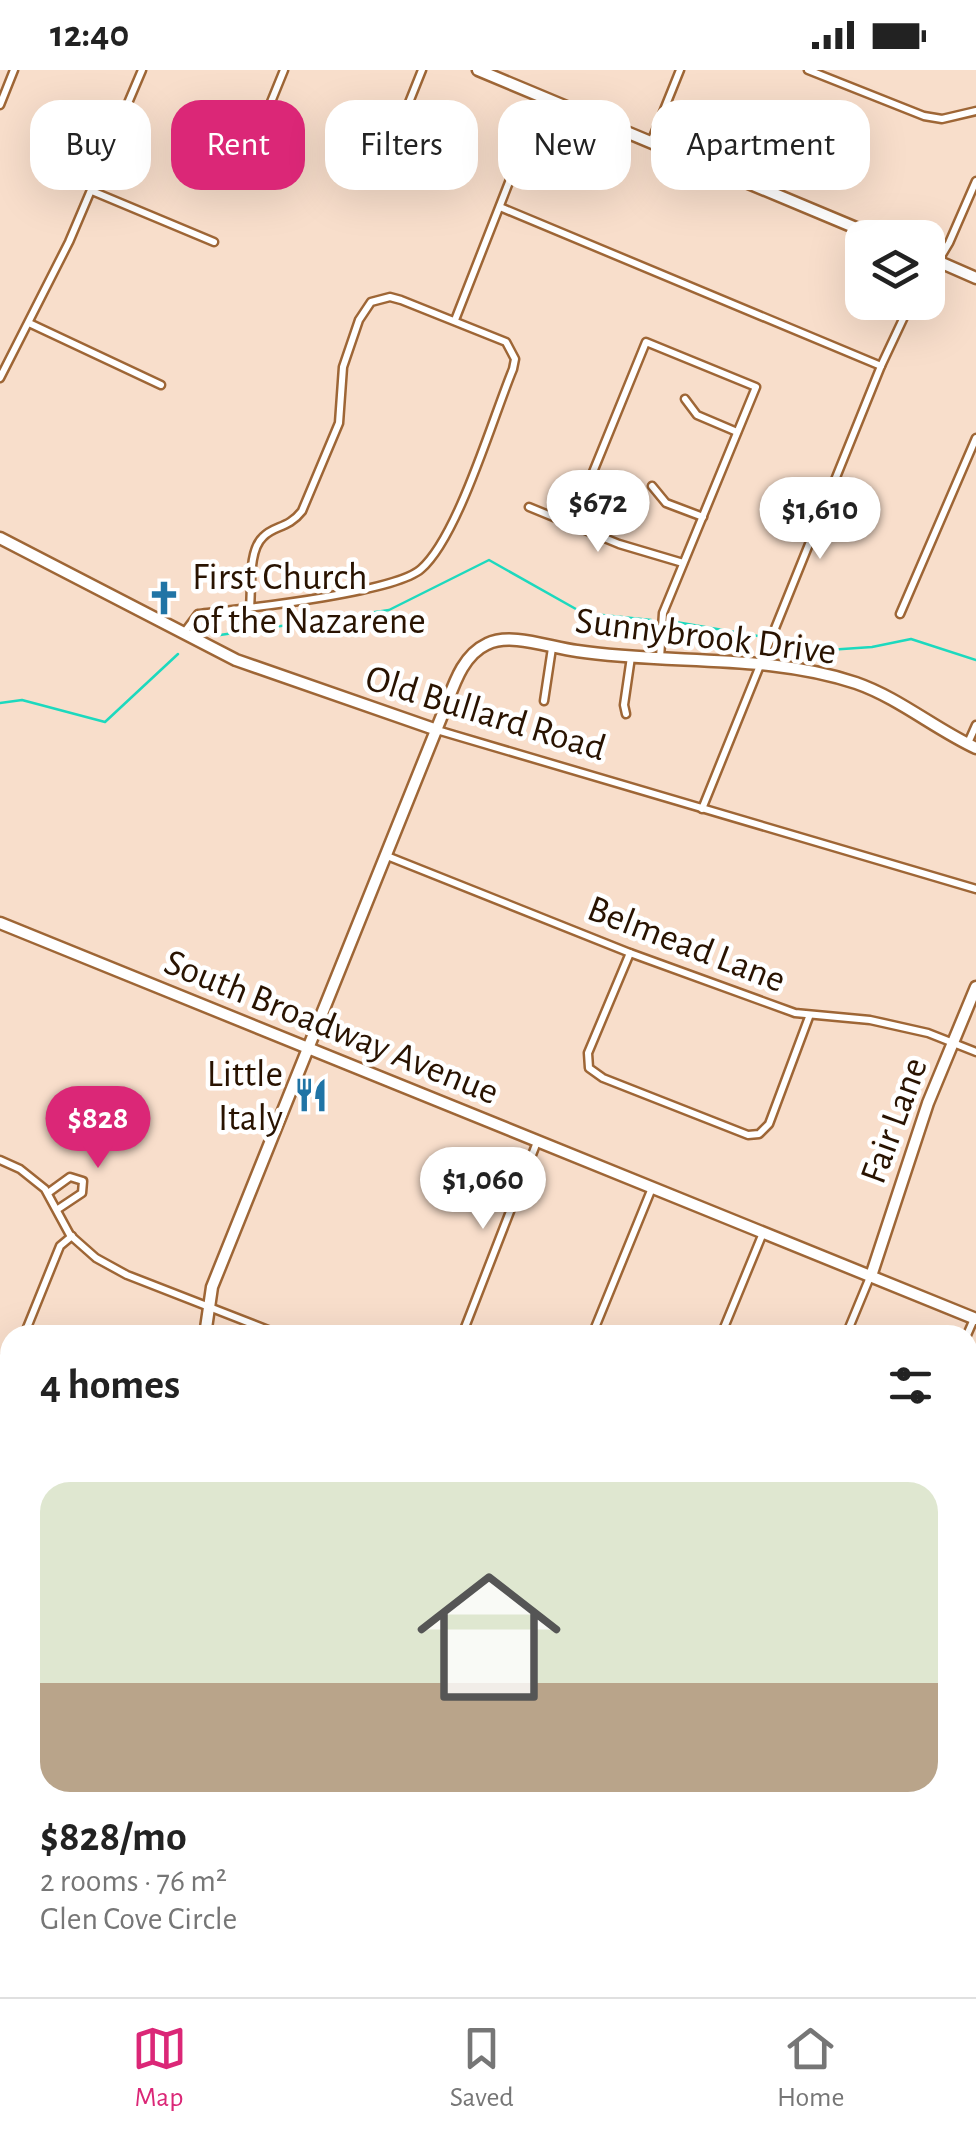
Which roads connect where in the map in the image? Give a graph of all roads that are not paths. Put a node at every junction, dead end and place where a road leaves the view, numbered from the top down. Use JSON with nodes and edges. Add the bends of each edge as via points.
{"nodes":[{"id":1,"x":14,"y":70,"type":"edge"},
{"id":2,"x":142,"y":70,"type":"edge"},
{"id":3,"x":284,"y":70,"type":"edge"},
{"id":4,"x":422,"y":70,"type":"edge"},
{"id":5,"x":478,"y":70,"type":"edge"},
{"id":6,"x":680,"y":70,"type":"edge"},
{"id":7,"x":808,"y":70,"type":"edge"},
{"id":8,"x":543,"y":97,"type":"junction"},
{"id":9,"x":272,"y":100,"type":"edge"},
{"id":10,"x":410,"y":100,"type":"edge"},
{"id":11,"x":0,"y":104,"type":"edge"},
{"id":12,"x":975,"y":114,"type":"edge"},
{"id":13,"x":650,"y":144,"type":"junction"},
{"id":14,"x":976,"y":181,"type":"edge"},
{"id":15,"x":92,"y":191,"type":"junction"},
{"id":16,"x":500,"y":206,"type":"junction"},
{"id":17,"x":845,"y":224,"type":"edge"},
{"id":18,"x":945,"y":237,"type":"edge"},
{"id":19,"x":214,"y":242,"type":"dead end"},
{"id":20,"x":945,"y":264,"type":"edge"},
{"id":21,"x":976,"y":278,"type":"edge"},
{"id":22,"x":455,"y":320,"type":"junction"},
{"id":23,"x":902,"y":320,"type":"edge"},
{"id":24,"x":29,"y":323,"type":"junction"},
{"id":25,"x":880,"y":366,"type":"junction"},
{"id":26,"x":0,"y":378,"type":"edge"},
{"id":27,"x":161,"y":384,"type":"dead end"},
{"id":28,"x":685,"y":399,"type":"dead end"},
{"id":29,"x":737,"y":432,"type":"junction"},
{"id":30,"x":976,"y":438,"type":"edge"},
{"id":31,"x":652,"y":486,"type":"dead end"},
{"id":32,"x":528,"y":507,"type":"dead end"},
{"id":33,"x":703,"y":517,"type":"junction"},
{"id":34,"x":571,"y":526,"type":"junction"},
{"id":35,"x":0,"y":538,"type":"edge"},
{"id":36,"x":683,"y":563,"type":"junction"},
{"id":37,"x":250,"y":606,"type":"junction"},
{"id":38,"x":900,"y":614,"type":"dead end"},
{"id":39,"x":183,"y":635,"type":"junction"},
{"id":40,"x":552,"y":648,"type":"junction"},
{"id":41,"x":631,"y":656,"type":"junction"},
{"id":42,"x":660,"y":658,"type":"junction"},
{"id":43,"x":760,"y":666,"type":"junction"},
{"id":44,"x":544,"y":701,"type":"dead end"},
{"id":45,"x":626,"y":714,"type":"dead end"},
{"id":46,"x":976,"y":725,"type":"edge"},
{"id":47,"x":437,"y":730,"type":"junction"},
{"id":48,"x":972,"y":746,"type":"edge"},
{"id":49,"x":702,"y":809,"type":"junction"},
{"id":50,"x":386,"y":856,"type":"junction"},
{"id":51,"x":976,"y":889,"type":"edge"},
{"id":52,"x":0,"y":923,"type":"edge"},
{"id":53,"x":630,"y":953,"type":"junction"},
{"id":54,"x":976,"y":986,"type":"edge"},
{"id":55,"x":809,"y":1016,"type":"junction"},
{"id":56,"x":954,"y":1043,"type":"junction"},
{"id":57,"x":308,"y":1048,"type":"junction"},
{"id":58,"x":976,"y":1052,"type":"edge"},
{"id":59,"x":537,"y":1142,"type":"junction"},
{"id":60,"x":0,"y":1160,"type":"edge"},
{"id":61,"x":652,"y":1188,"type":"junction"},
{"id":62,"x":48,"y":1193,"type":"junction"},
{"id":63,"x":58,"y":1209,"type":"junction"},
{"id":64,"x":763,"y":1232,"type":"junction"},
{"id":65,"x":72,"y":1236,"type":"junction"},
{"id":66,"x":871,"y":1276,"type":"junction"},
{"id":67,"x":208,"y":1305,"type":"junction"},
{"id":68,"x":975,"y":1318,"type":"edge"},
{"id":69,"x":28,"y":1325,"type":"edge"},
{"id":70,"x":205,"y":1325,"type":"edge"},
{"id":71,"x":257,"y":1325,"type":"edge"},
{"id":72,"x":466,"y":1325,"type":"edge"},
{"id":73,"x":596,"y":1325,"type":"edge"},
{"id":74,"x":725,"y":1325,"type":"edge"},
{"id":75,"x":850,"y":1325,"type":"edge"}],
"edges":[{"from":1,"to":11,"type":"street"},
{"from":2,"to":15,"type":"street"},
{"from":3,"to":9,"type":"street"},
{"from":4,"to":10,"type":"street"},
{"from":5,"to":8,"type":"main road"},
{"from":6,"to":13,"type":"street"},
{"from":7,"to":12,"type":"street","via":[[924,116]]},
{"from":8,"to":13,"type":"main road"},
{"from":8,"to":16,"type":"street"},
{"from":13,"to":17,"type":"main road"},
{"from":14,"to":18,"type":"street"},
{"from":15,"to":19,"type":"street"},
{"from":15,"to":24,"type":"street"},
{"from":16,"to":22,"type":"street"},
{"from":16,"to":25,"type":"street"},
{"from":20,"to":21,"type":"main road"},
{"from":22,"to":37,"type":"street","via":[[390,297],[364,310],[344,367],[339,423],[302,512],[261,539]]},
{"from":22,"to":37,"type":"street","via":[[506,342],[514,369],[471,480],[424,567],[390,583]]},
{"from":23,"to":25,"type":"street"},
{"from":24,"to":26,"type":"street"},
{"from":24,"to":27,"type":"street"},
{"from":25,"to":43,"type":"street"},
{"from":28,"to":29,"type":"street","via":[[697,416]]},
{"from":29,"to":33,"type":"street"},
{"from":29,"to":34,"type":"street","via":[[756,387],[646,342]]},
{"from":30,"to":38,"type":"street"},
{"from":31,"to":33,"type":"street","via":[[666,503]]},
{"from":32,"to":34,"type":"street"},
{"from":33,"to":36,"type":"street"},
{"from":34,"to":36,"type":"street"},
{"from":35,"to":39,"type":"main road","name":"Old Bullard Road"},
{"from":36,"to":42,"type":"street","via":[[661,624]]},
{"from":37,"to":39,"type":"street","via":[[198,614]]},
{"from":39,"to":47,"type":"main road","name":"Old Bullard Road"},
{"from":40,"to":41,"type":"main road","name":"Sunnybrook Drive"},
{"from":40,"to":44,"type":"street"},
{"from":40,"to":47,"type":"main road","name":"Sunnybrook Drive","via":[[506,640],[476,651]]},
{"from":41,"to":42,"type":"main road","name":"Sunnybrook Drive"},
{"from":41,"to":45,"type":"street"},
{"from":42,"to":43,"type":"main road","name":"Sunnybrook Drive"},
{"from":43,"to":48,"type":"main road","name":"Sunnybrook Drive","via":[[818,673],[882,693]]},
{"from":43,"to":49,"type":"street"},
{"from":46,"to":48,"type":"street"},
{"from":47,"to":49,"type":"street","name":"Old Bullard Road"},
{"from":47,"to":50,"type":"main road"},
{"from":49,"to":51,"type":"street","name":"Old Bullard Road"},
{"from":50,"to":53,"type":"street","name":"Belmead Lane"},
{"from":50,"to":57,"type":"main road"},
{"from":52,"to":57,"type":"main road","name":"South Broadway Avenue"},
{"from":53,"to":55,"type":"street","name":"Belmead Lane"},
{"from":53,"to":55,"type":"street","via":[[588,1053],[589,1068],[748,1136],[769,1124]]},
{"from":54,"to":56,"type":"main road","name":"Fair Lane"},
{"from":55,"to":56,"type":"street","name":"Belmead Lane","via":[[870,1020]]},
{"from":56,"to":58,"type":"street","name":"Belmead Lane"},
{"from":56,"to":66,"type":"main road","name":"Fair Lane"},
{"from":57,"to":59,"type":"main road","name":"South Broadway Avenue"},
{"from":57,"to":67,"type":"main road"},
{"from":59,"to":61,"type":"main road","name":"South Broadway Avenue"},
{"from":59,"to":72,"type":"street"},
{"from":60,"to":62,"type":"street"},
{"from":61,"to":64,"type":"main road","name":"South Broadway Avenue"},
{"from":61,"to":73,"type":"street"},
{"from":62,"to":63,"type":"street"},
{"from":62,"to":63,"type":"street","via":[[70,1177],[84,1181],[82,1193]]},
{"from":63,"to":65,"type":"street"},
{"from":64,"to":66,"type":"main road","name":"South Broadway Avenue"},
{"from":64,"to":74,"type":"street"},
{"from":65,"to":67,"type":"street","via":[[106,1264]]},
{"from":65,"to":69,"type":"street","via":[[60,1246]]},
{"from":66,"to":68,"type":"main road","name":"South Broadway Avenue"},
{"from":66,"to":75,"type":"street"},
{"from":67,"to":70,"type":"main road"},
{"from":67,"to":71,"type":"street"}]}
